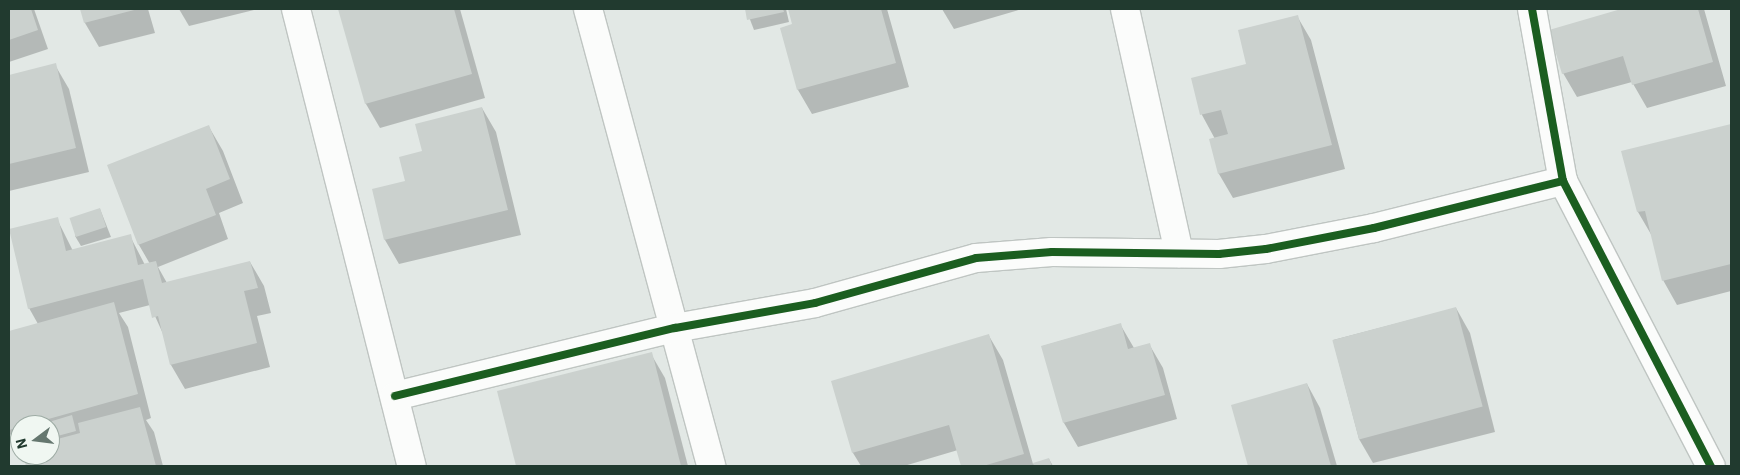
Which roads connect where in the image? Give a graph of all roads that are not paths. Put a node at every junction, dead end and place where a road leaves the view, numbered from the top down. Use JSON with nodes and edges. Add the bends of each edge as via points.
{"nodes":[{"id":1,"x":296,"y":9,"type":"edge"},
{"id":2,"x":588,"y":9,"type":"edge"},
{"id":3,"x":1125,"y":9,"type":"edge"},
{"id":4,"x":1532,"y":9,"type":"edge"},
{"id":5,"x":1563,"y":181,"type":"junction"},
{"id":6,"x":1179,"y":254,"type":"junction"},
{"id":7,"x":675,"y":328,"type":"junction"},
{"id":8,"x":395,"y":396,"type":"junction"},
{"id":9,"x":1731,"y":464,"type":"edge"},
{"id":10,"x":412,"y":466,"type":"edge"},
{"id":11,"x":711,"y":466,"type":"edge"},
{"id":12,"x":1710,"y":466,"type":"edge"},
{"id":13,"x":1726,"y":466,"type":"edge"}],
"edges":[{"from":1,"to":8,"type":"street"},
{"from":2,"to":7,"type":"street"},
{"from":3,"to":6,"type":"street"},
{"from":4,"to":5,"type":"street"},
{"from":5,"to":6,"type":"street","via":[[1374,228],[1266,249]]},
{"from":5,"to":12,"type":"street"},
{"from":6,"to":7,"type":"street","via":[[1052,252],[976,258],[815,303]]},
{"from":7,"to":8,"type":"street"},
{"from":7,"to":11,"type":"street"},
{"from":8,"to":10,"type":"street"},
{"from":9,"to":13,"type":"street"}]}
